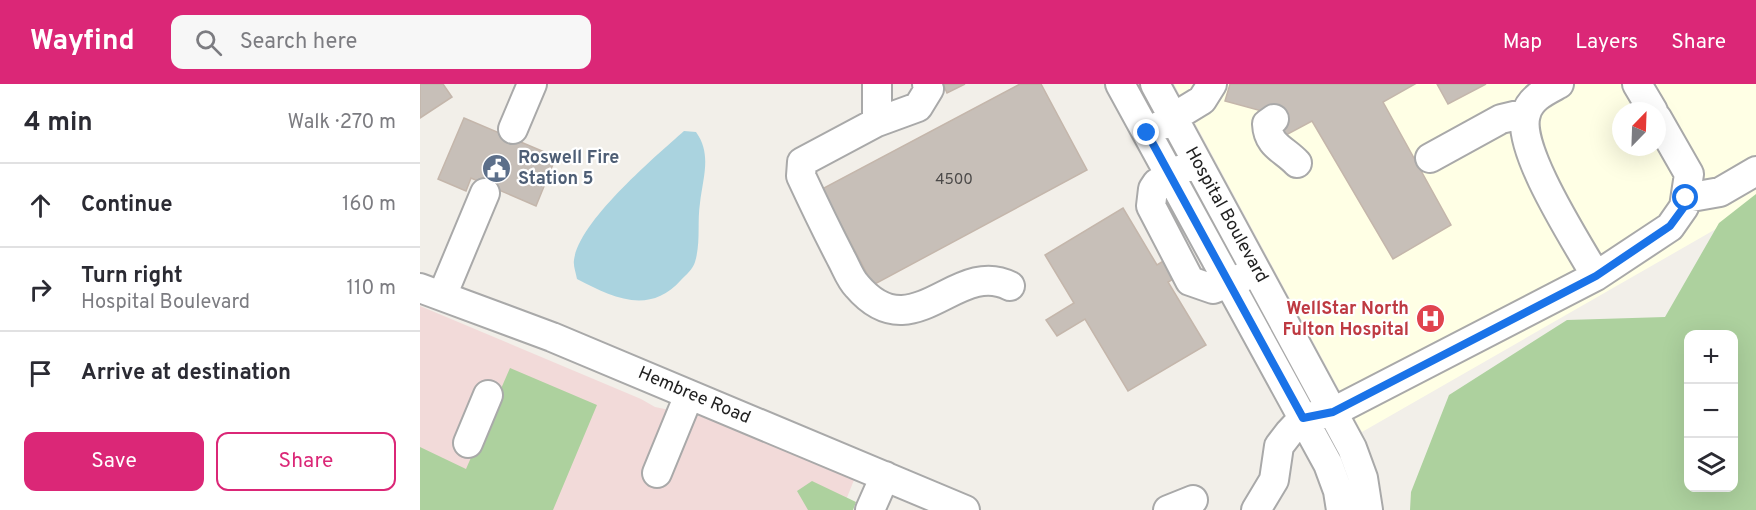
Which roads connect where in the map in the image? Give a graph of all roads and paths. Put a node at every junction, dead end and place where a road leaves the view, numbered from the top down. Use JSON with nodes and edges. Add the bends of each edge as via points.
{"nodes":[{"id":1,"x":532,"y":84,"type":"edge"},
{"id":2,"x":877,"y":84,"type":"edge"},
{"id":3,"x":927,"y":84,"type":"edge"},
{"id":4,"x":1120,"y":84,"type":"edge"},
{"id":5,"x":1155,"y":84,"type":"edge"},
{"id":6,"x":1212,"y":84,"type":"edge"},
{"id":7,"x":1559,"y":84,"type":"edge"},
{"id":8,"x":1637,"y":84,"type":"edge"},
{"id":9,"x":1648,"y":102,"type":"edge"},
{"id":10,"x":1526,"y":113,"type":"junction"},
{"id":11,"x":1173,"y":118,"type":"junction"},
{"id":12,"x":1274,"y":119,"type":"dead end"},
{"id":13,"x":877,"y":122,"type":"junction"},
{"id":14,"x":513,"y":129,"type":"dead end"},
{"id":15,"x":1147,"y":133,"type":"junction"},
{"id":16,"x":1666,"y":134,"type":"edge"},
{"id":17,"x":1430,"y":158,"type":"dead end"},
{"id":18,"x":1197,"y":162,"type":"junction"},
{"id":19,"x":1297,"y":163,"type":"dead end"},
{"id":20,"x":1756,"y":171,"type":"edge"},
{"id":21,"x":1170,"y":175,"type":"junction"},
{"id":22,"x":485,"y":194,"type":"dead end"},
{"id":23,"x":1686,"y":198,"type":"junction"},
{"id":24,"x":1256,"y":271,"type":"junction"},
{"id":25,"x":1596,"y":276,"type":"junction"},
{"id":26,"x":1230,"y":284,"type":"junction"},
{"id":27,"x":1010,"y":286,"type":"dead end"},
{"id":28,"x":431,"y":292,"type":"edge"},
{"id":29,"x":488,"y":395,"type":"dead end"},
{"id":30,"x":689,"y":395,"type":"junction"},
{"id":31,"x":1333,"y":412,"type":"junction"},
{"id":32,"x":1303,"y":418,"type":"junction"},
{"id":33,"x":468,"y":443,"type":"dead end"},
{"id":34,"x":657,"y":473,"type":"dead end"},
{"id":35,"x":885,"y":476,"type":"junction"},
{"id":36,"x":870,"y":510,"type":"edge"},
{"id":37,"x":965,"y":510,"type":"edge"},
{"id":38,"x":1256,"y":510,"type":"edge"},
{"id":39,"x":1341,"y":510,"type":"edge"},
{"id":40,"x":1368,"y":510,"type":"edge"}],
"edges":[{"from":1,"to":14,"type":"street"},
{"from":2,"to":13,"type":"street"},
{"from":3,"to":13,"type":"street","via":[[929,89],[918,107]]},
{"from":4,"to":15,"type":"street","name":"Hospital Boulevard"},
{"from":5,"to":11,"type":"street","name":"Hospital Boulevard"},
{"from":6,"to":11,"type":"street","via":[[1202,100]]},
{"from":7,"to":10,"type":"street","via":[[1538,95]]},
{"from":8,"to":9,"type":"street"},
{"from":10,"to":17,"type":"street","via":[[1501,119]]},
{"from":10,"to":25,"type":"street","via":[[1525,134],[1539,171]]},
{"from":11,"to":15,"type":"street"},
{"from":11,"to":18,"type":"street","name":"Hospital Boulevard"},
{"from":12,"to":19,"type":"street","via":[[1267,124],[1268,136]]},
{"from":13,"to":27,"type":"street","via":[[802,162],[801,176],[856,285],[878,306],[899,311],[919,309],[976,282],[996,279]]},
{"from":15,"to":21,"type":"street","name":"Hospital Boulevard"},
{"from":16,"to":23,"type":"street","via":[[1689,174]]},
{"from":18,"to":21,"type":"street"},
{"from":18,"to":24,"type":"street","name":"Hospital Boulevard"},
{"from":20,"to":23,"type":"street","via":[[1720,192]]},
{"from":21,"to":26,"type":"street","name":"Hospital Boulevard"},
{"from":22,"to":28,"type":"street"},
{"from":23,"to":25,"type":"street","via":[[1670,226]]},
{"from":24,"to":26,"type":"street"},
{"from":24,"to":31,"type":"street","name":"Hospital Boulevard"},
{"from":25,"to":31,"type":"street"},
{"from":26,"to":32,"type":"street","name":"Hospital Boulevard"},
{"from":28,"to":30,"type":"street","name":"Hembree Road","via":[[552,336]]},
{"from":29,"to":33,"type":"street"},
{"from":30,"to":34,"type":"street"},
{"from":30,"to":35,"type":"street","name":"Hembree Road"},
{"from":31,"to":32,"type":"street"},
{"from":31,"to":40,"type":"street","name":"Hospital Boulevard","via":[[1363,478]]},
{"from":32,"to":38,"type":"street","via":[[1279,446],[1274,480]]},
{"from":32,"to":39,"type":"street","name":"Hospital Boulevard","via":[[1328,464]]},
{"from":35,"to":36,"type":"street"},
{"from":35,"to":37,"type":"street","name":"Hembree Road"}]}
